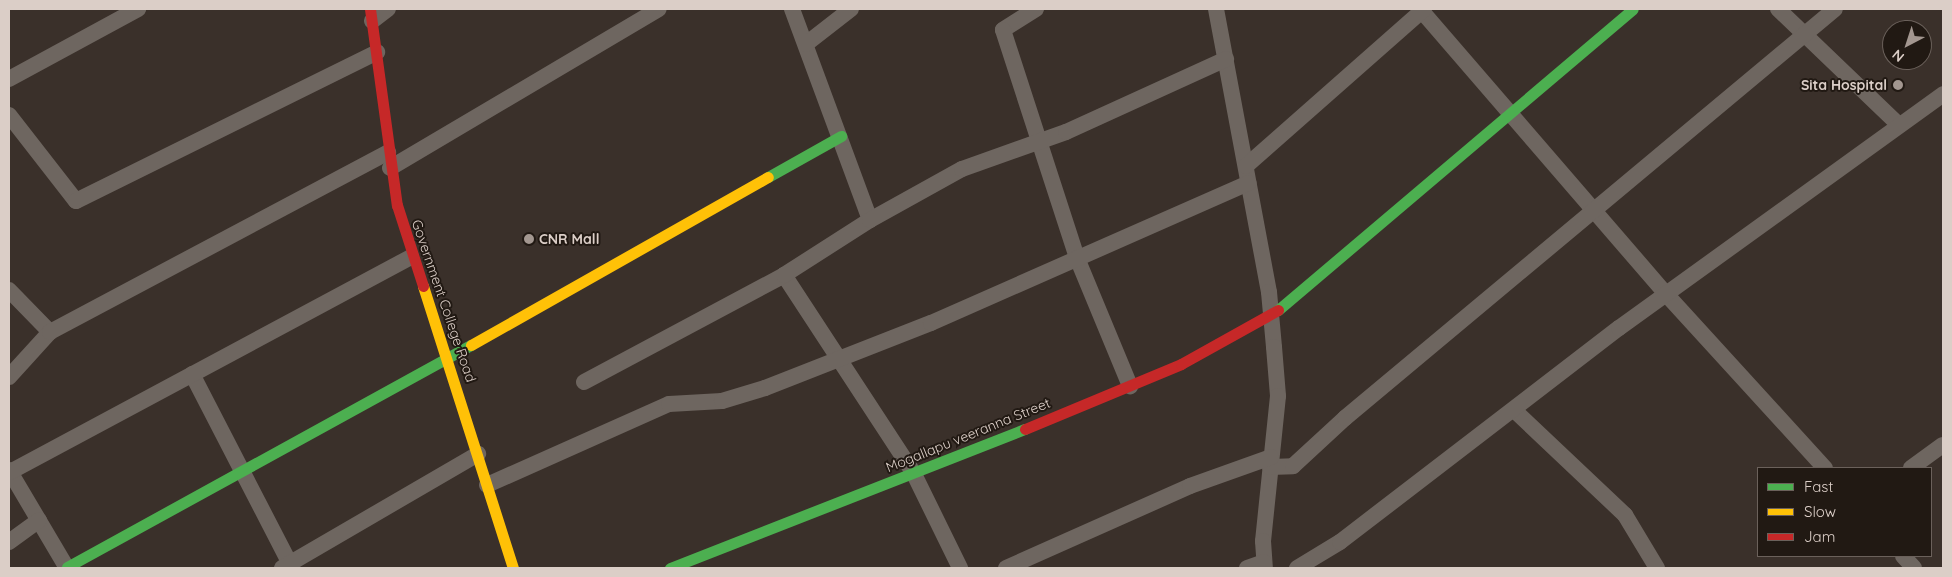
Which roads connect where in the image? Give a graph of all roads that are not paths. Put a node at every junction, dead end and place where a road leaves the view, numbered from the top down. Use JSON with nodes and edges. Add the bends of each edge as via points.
{"nodes":[{"id":1,"x":388,"y":9,"type":"edge"},
{"id":2,"x":660,"y":9,"type":"edge"},
{"id":3,"x":792,"y":9,"type":"edge"},
{"id":4,"x":851,"y":9,"type":"edge"},
{"id":5,"x":1036,"y":9,"type":"edge"},
{"id":6,"x":1422,"y":9,"type":"edge"},
{"id":7,"x":1633,"y":9,"type":"edge"},
{"id":8,"x":1778,"y":9,"type":"edge"},
{"id":9,"x":1835,"y":9,"type":"edge"},
{"id":10,"x":134,"y":10,"type":"edge"},
{"id":11,"x":1221,"y":12,"type":"edge"},
{"id":12,"x":371,"y":15,"type":"edge"},
{"id":13,"x":1804,"y":31,"type":"junction"},
{"id":14,"x":806,"y":44,"type":"junction"},
{"id":15,"x":377,"y":52,"type":"junction"},
{"id":16,"x":1226,"y":59,"type":"junction"},
{"id":17,"x":9,"y":79,"type":"edge"},
{"id":18,"x":1943,"y":94,"type":"edge"},
{"id":19,"x":1508,"y":111,"type":"junction"},
{"id":20,"x":9,"y":115,"type":"edge"},
{"id":21,"x":1899,"y":125,"type":"junction"},
{"id":22,"x":841,"y":136,"type":"junction"},
{"id":23,"x":1040,"y":141,"type":"junction"},
{"id":24,"x":388,"y":152,"type":"junction"},
{"id":25,"x":1246,"y":166,"type":"junction"},
{"id":26,"x":390,"y":168,"type":"junction"},
{"id":27,"x":1249,"y":183,"type":"junction"},
{"id":28,"x":1592,"y":209,"type":"junction"},
{"id":29,"x":870,"y":220,"type":"junction"},
{"id":30,"x":411,"y":257,"type":"junction"},
{"id":31,"x":1077,"y":258,"type":"junction"},
{"id":32,"x":784,"y":275,"type":"junction"},
{"id":33,"x":9,"y":290,"type":"edge"},
{"id":34,"x":1666,"y":294,"type":"junction"},
{"id":35,"x":1271,"y":316,"type":"junction"},
{"id":36,"x":50,"y":332,"type":"junction"},
{"id":37,"x":448,"y":356,"type":"junction"},
{"id":38,"x":838,"y":356,"type":"junction"},
{"id":39,"x":192,"y":374,"type":"junction"},
{"id":40,"x":9,"y":378,"type":"edge"},
{"id":41,"x":584,"y":382,"type":"dead end"},
{"id":42,"x":1130,"y":386,"type":"junction"},
{"id":43,"x":1514,"y":410,"type":"junction"},
{"id":44,"x":1943,"y":445,"type":"edge"},
{"id":45,"x":478,"y":454,"type":"junction"},
{"id":46,"x":1271,"y":462,"type":"junction"},
{"id":47,"x":1824,"y":467,"type":"edge"},
{"id":48,"x":1912,"y":467,"type":"edge"},
{"id":49,"x":10,"y":471,"type":"edge"},
{"id":50,"x":245,"y":472,"type":"junction"},
{"id":51,"x":914,"y":474,"type":"junction"},
{"id":52,"x":487,"y":485,"type":"junction"},
{"id":53,"x":38,"y":520,"type":"junction"},
{"id":54,"x":9,"y":542,"type":"edge"},
{"id":55,"x":1904,"y":557,"type":"edge"},
{"id":56,"x":1264,"y":565,"type":"edge"},
{"id":57,"x":288,"y":567,"type":"edge"},
{"id":58,"x":67,"y":568,"type":"edge"},
{"id":59,"x":513,"y":568,"type":"edge"},
{"id":60,"x":670,"y":568,"type":"edge"},
{"id":61,"x":960,"y":568,"type":"edge"},
{"id":62,"x":1006,"y":568,"type":"edge"},
{"id":63,"x":1247,"y":568,"type":"edge"},
{"id":64,"x":1297,"y":568,"type":"edge"},
{"id":65,"x":1657,"y":568,"type":"edge"},
{"id":66,"x":1914,"y":568,"type":"edge"}],
"edges":[{"from":1,"to":12,"type":"street"},
{"from":2,"to":26,"type":"street"},
{"from":3,"to":14,"type":"street"},
{"from":4,"to":14,"type":"street"},
{"from":5,"to":23,"type":"street","via":[[1003,30]]},
{"from":6,"to":19,"type":"street"},
{"from":6,"to":25,"type":"street"},
{"from":7,"to":19,"type":"street","name":"Mogallapu veeranna Street"},
{"from":8,"to":13,"type":"street"},
{"from":9,"to":13,"type":"street"},
{"from":10,"to":17,"type":"street"},
{"from":11,"to":16,"type":"street"},
{"from":12,"to":15,"type":"street","name":"Government College Road"},
{"from":13,"to":21,"type":"street"},
{"from":13,"to":28,"type":"street","via":[[1681,140]]},
{"from":14,"to":22,"type":"street"},
{"from":15,"to":20,"type":"street","via":[[76,201]]},
{"from":15,"to":24,"type":"street","name":"Government College Road"},
{"from":16,"to":23,"type":"street"},
{"from":16,"to":25,"type":"street"},
{"from":18,"to":21,"type":"street"},
{"from":19,"to":28,"type":"street"},
{"from":19,"to":35,"type":"street","name":"Mogallapu veeranna Street"},
{"from":21,"to":34,"type":"street"},
{"from":22,"to":29,"type":"street"},
{"from":22,"to":37,"type":"street"},
{"from":23,"to":29,"type":"street","via":[[962,169]]},
{"from":23,"to":31,"type":"street"},
{"from":24,"to":26,"type":"street","name":"Government College Road"},
{"from":24,"to":36,"type":"street"},
{"from":25,"to":27,"type":"street"},
{"from":26,"to":30,"type":"street","name":"Government College Road"},
{"from":27,"to":31,"type":"street"},
{"from":27,"to":35,"type":"street"},
{"from":28,"to":34,"type":"street"},
{"from":28,"to":46,"type":"street","via":[[1293,466]]},
{"from":29,"to":32,"type":"street"},
{"from":30,"to":37,"type":"street","name":"Government College Road"},
{"from":30,"to":39,"type":"street"},
{"from":31,"to":38,"type":"street","via":[[932,323]]},
{"from":31,"to":42,"type":"street"},
{"from":32,"to":38,"type":"street"},
{"from":32,"to":41,"type":"street"},
{"from":33,"to":36,"type":"street"},
{"from":34,"to":43,"type":"street"},
{"from":34,"to":47,"type":"street"},
{"from":35,"to":42,"type":"street","name":"Mogallapu veeranna Street"},
{"from":35,"to":46,"type":"street","via":[[1278,396]]},
{"from":36,"to":40,"type":"street"},
{"from":37,"to":45,"type":"street","name":"Government College Road"},
{"from":37,"to":50,"type":"street"},
{"from":38,"to":51,"type":"street"},
{"from":38,"to":52,"type":"street","via":[[722,401],[669,404]]},
{"from":39,"to":49,"type":"street"},
{"from":39,"to":50,"type":"street"},
{"from":42,"to":51,"type":"street","name":"Mogallapu veeranna Street"},
{"from":43,"to":64,"type":"street","via":[[1340,542]]},
{"from":43,"to":65,"type":"street","via":[[1625,515]]},
{"from":44,"to":48,"type":"street"},
{"from":45,"to":52,"type":"street","name":"Government College Road"},
{"from":45,"to":57,"type":"street"},
{"from":46,"to":56,"type":"street"},
{"from":46,"to":62,"type":"street","via":[[1190,486]]},
{"from":49,"to":53,"type":"street"},
{"from":50,"to":57,"type":"street"},
{"from":50,"to":58,"type":"street"},
{"from":51,"to":60,"type":"street","name":"Mogallapu veeranna Street"},
{"from":51,"to":61,"type":"street"},
{"from":52,"to":59,"type":"street","name":"Government College Road"},
{"from":53,"to":54,"type":"street"},
{"from":53,"to":58,"type":"street"},
{"from":55,"to":66,"type":"street"},
{"from":56,"to":63,"type":"street"}]}
